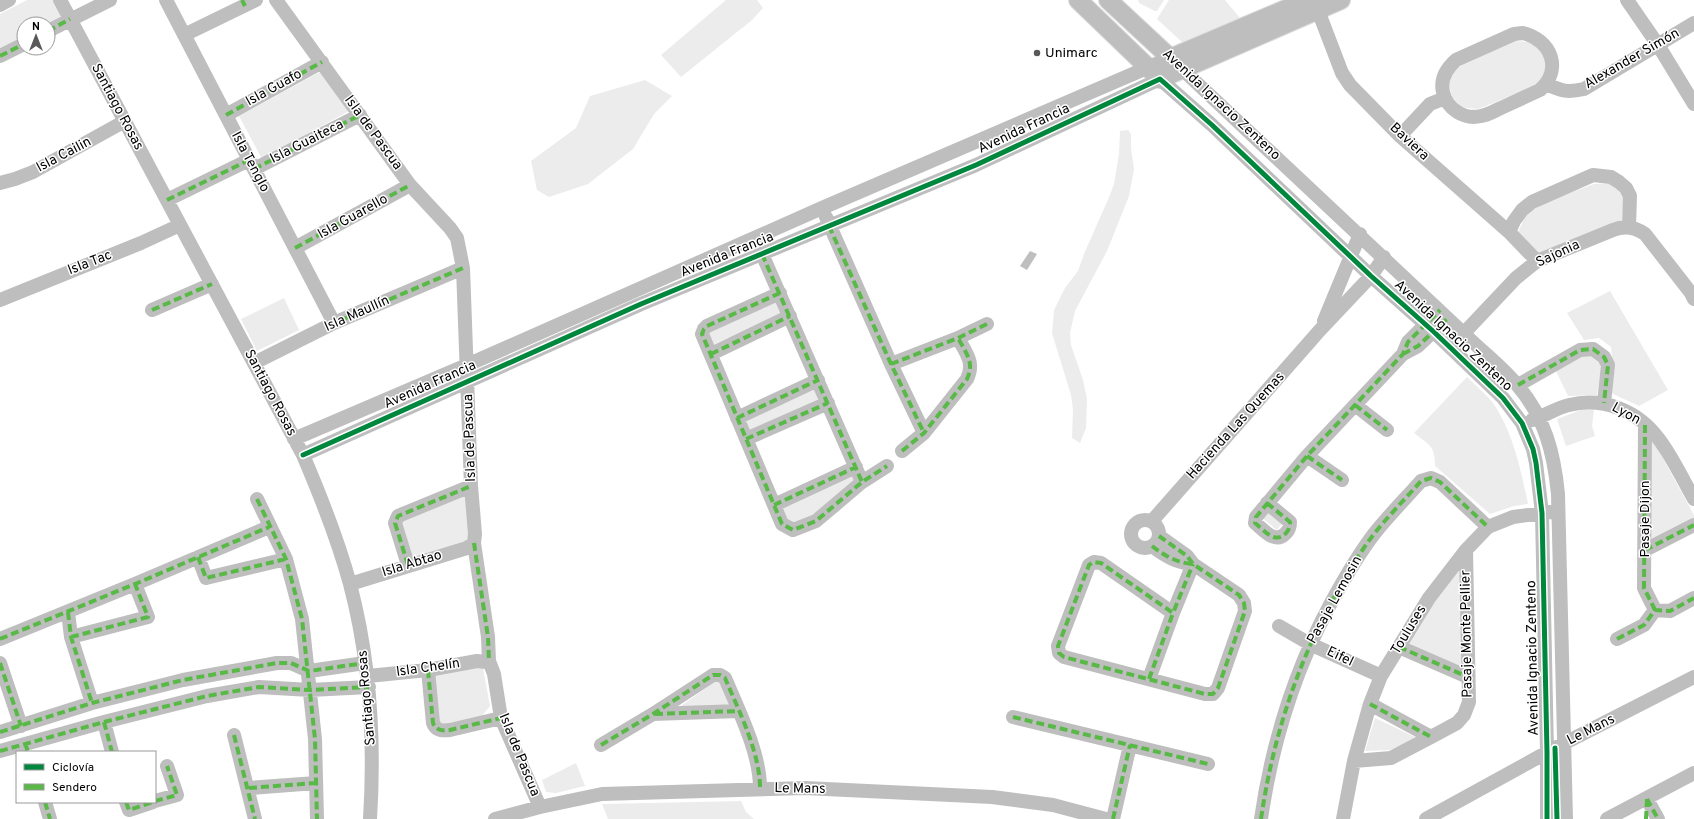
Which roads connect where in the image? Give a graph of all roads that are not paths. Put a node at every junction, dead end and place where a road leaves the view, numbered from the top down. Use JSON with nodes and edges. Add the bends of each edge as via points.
{"nodes":[{"id":1,"x":9,"y":0,"type":"edge"},
{"id":2,"x":60,"y":0,"type":"edge"},
{"id":3,"x":110,"y":0,"type":"edge"},
{"id":4,"x":166,"y":0,"type":"edge"},
{"id":5,"x":276,"y":0,"type":"edge"},
{"id":6,"x":1078,"y":0,"type":"edge"},
{"id":7,"x":1108,"y":0,"type":"edge"},
{"id":8,"x":1341,"y":0,"type":"edge"},
{"id":9,"x":1627,"y":0,"type":"edge"},
{"id":10,"x":247,"y":2,"type":"edge"},
{"id":11,"x":1313,"y":3,"type":"edge"},
{"id":12,"x":0,"y":5,"type":"edge"},
{"id":13,"x":70,"y":19,"type":"junction"},
{"id":14,"x":1694,"y":23,"type":"edge"},
{"id":15,"x":56,"y":27,"type":"edge"},
{"id":16,"x":184,"y":35,"type":"junction"},
{"id":17,"x":1658,"y":46,"type":"junction"},
{"id":18,"x":16,"y":48,"type":"edge"},
{"id":19,"x":0,"y":56,"type":"edge"},
{"id":20,"x":1170,"y":58,"type":"junction"},
{"id":21,"x":322,"y":62,"type":"junction"},
{"id":22,"x":1183,"y":70,"type":"junction"},
{"id":23,"x":1154,"y":73,"type":"junction"},
{"id":24,"x":1546,"y":84,"type":"junction"},
{"id":25,"x":1445,"y":98,"type":"junction"},
{"id":26,"x":1694,"y":104,"type":"edge"},
{"id":27,"x":226,"y":115,"type":"junction"},
{"id":28,"x":360,"y":115,"type":"junction"},
{"id":29,"x":125,"y":122,"type":"junction"},
{"id":30,"x":1400,"y":136,"type":"junction"},
{"id":31,"x":251,"y":164,"type":"junction"},
{"id":32,"x":0,"y":183,"type":"edge"},
{"id":33,"x":410,"y":185,"type":"junction"},
{"id":34,"x":167,"y":200,"type":"junction"},
{"id":35,"x":822,"y":208,"type":"junction"},
{"id":36,"x":180,"y":225,"type":"junction"},
{"id":37,"x":829,"y":226,"type":"junction"},
{"id":38,"x":1629,"y":227,"type":"junction"},
{"id":39,"x":1509,"y":232,"type":"junction"},
{"id":40,"x":1360,"y":234,"type":"junction"},
{"id":41,"x":735,"y":247,"type":"junction"},
{"id":42,"x":295,"y":248,"type":"junction"},
{"id":43,"x":762,"y":254,"type":"junction"},
{"id":44,"x":1351,"y":257,"type":"junction"},
{"id":45,"x":1384,"y":257,"type":"junction"},
{"id":46,"x":743,"y":261,"type":"junction"},
{"id":47,"x":1537,"y":261,"type":"junction"},
{"id":48,"x":462,"y":268,"type":"junction"},
{"id":49,"x":1371,"y":276,"type":"junction"},
{"id":50,"x":212,"y":284,"type":"junction"},
{"id":51,"x":780,"y":293,"type":"junction"},
{"id":52,"x":1693,"y":294,"type":"edge"},
{"id":53,"x":638,"y":298,"type":"junction"},
{"id":54,"x":0,"y":300,"type":"edge"},
{"id":55,"x":152,"y":310,"type":"dead end"},
{"id":56,"x":1444,"y":314,"type":"junction"},
{"id":57,"x":790,"y":316,"type":"junction"},
{"id":58,"x":334,"y":323,"type":"junction"},
{"id":59,"x":987,"y":324,"type":"dead end"},
{"id":60,"x":1430,"y":328,"type":"junction"},
{"id":61,"x":1320,"y":330,"type":"junction"},
{"id":62,"x":1464,"y":333,"type":"junction"},
{"id":63,"x":958,"y":338,"type":"junction"},
{"id":64,"x":545,"y":339,"type":"junction"},
{"id":65,"x":711,"y":354,"type":"junction"},
{"id":66,"x":254,"y":363,"type":"junction"},
{"id":67,"x":891,"y":364,"type":"junction"},
{"id":68,"x":467,"y":365,"type":"junction"},
{"id":69,"x":818,"y":380,"type":"junction"},
{"id":70,"x":467,"y":382,"type":"junction"},
{"id":71,"x":1518,"y":385,"type":"junction"},
{"id":72,"x":828,"y":403,"type":"junction"},
{"id":73,"x":1604,"y":403,"type":"junction"},
{"id":74,"x":1355,"y":405,"type":"junction"},
{"id":75,"x":1540,"y":417,"type":"junction"},
{"id":76,"x":737,"y":418,"type":"junction"},
{"id":77,"x":1522,"y":423,"type":"junction"},
{"id":78,"x":1645,"y":425,"type":"junction"},
{"id":79,"x":1387,"y":430,"type":"dead end"},
{"id":80,"x":924,"y":433,"type":"junction"},
{"id":81,"x":294,"y":439,"type":"junction"},
{"id":82,"x":746,"y":439,"type":"junction"},
{"id":83,"x":902,"y":451,"type":"dead end"},
{"id":84,"x":303,"y":456,"type":"junction"},
{"id":85,"x":1307,"y":456,"type":"junction"},
{"id":86,"x":887,"y":466,"type":"dead end"},
{"id":87,"x":856,"y":467,"type":"junction"},
{"id":88,"x":1342,"y":480,"type":"dead end"},
{"id":89,"x":862,"y":482,"type":"junction"},
{"id":90,"x":471,"y":486,"type":"junction"},
{"id":91,"x":1694,"y":499,"type":"edge"},
{"id":92,"x":257,"y":500,"type":"dead end"},
{"id":93,"x":1267,"y":503,"type":"dead end"},
{"id":94,"x":774,"y":505,"type":"junction"},
{"id":95,"x":1558,"y":511,"type":"junction"},
{"id":96,"x":1542,"y":513,"type":"junction"},
{"id":97,"x":1152,"y":521,"type":"junction"},
{"id":98,"x":1694,"y":525,"type":"edge"},
{"id":99,"x":269,"y":527,"type":"junction"},
{"id":100,"x":1488,"y":527,"type":"junction"},
{"id":101,"x":1155,"y":541,"type":"junction"},
{"id":102,"x":474,"y":543,"type":"junction"},
{"id":103,"x":1466,"y":550,"type":"junction"},
{"id":104,"x":1645,"y":550,"type":"junction"},
{"id":105,"x":198,"y":557,"type":"junction"},
{"id":106,"x":286,"y":559,"type":"junction"},
{"id":107,"x":1193,"y":564,"type":"junction"},
{"id":108,"x":408,"y":565,"type":"junction"},
{"id":109,"x":135,"y":584,"type":"junction"},
{"id":110,"x":350,"y":584,"type":"junction"},
{"id":111,"x":1694,"y":598,"type":"edge"},
{"id":112,"x":1655,"y":610,"type":"junction"},
{"id":113,"x":68,"y":612,"type":"junction"},
{"id":114,"x":1173,"y":613,"type":"junction"},
{"id":115,"x":1279,"y":626,"type":"dead end"},
{"id":116,"x":71,"y":637,"type":"junction"},
{"id":117,"x":0,"y":639,"type":"edge"},
{"id":118,"x":1617,"y":639,"type":"dead end"},
{"id":119,"x":1310,"y":644,"type":"junction"},
{"id":120,"x":1399,"y":647,"type":"junction"},
{"id":121,"x":489,"y":661,"type":"junction"},
{"id":122,"x":428,"y":670,"type":"junction"},
{"id":123,"x":309,"y":671,"type":"junction"},
{"id":124,"x":1,"y":672,"type":"edge"},
{"id":125,"x":367,"y":675,"type":"junction"},
{"id":126,"x":1381,"y":676,"type":"junction"},
{"id":127,"x":1468,"y":677,"type":"junction"},
{"id":128,"x":1694,"y":677,"type":"edge"},
{"id":129,"x":1149,"y":679,"type":"junction"},
{"id":130,"x":310,"y":690,"type":"junction"},
{"id":131,"x":92,"y":703,"type":"junction"},
{"id":132,"x":1370,"y":704,"type":"junction"},
{"id":133,"x":739,"y":711,"type":"junction"},
{"id":134,"x":653,"y":714,"type":"junction"},
{"id":135,"x":1013,"y":717,"type":"dead end"},
{"id":136,"x":502,"y":718,"type":"junction"},
{"id":137,"x":104,"y":722,"type":"junction"},
{"id":138,"x":20,"y":726,"type":"junction"},
{"id":139,"x":0,"y":732,"type":"edge"},
{"id":140,"x":234,"y":735,"type":"dead end"},
{"id":141,"x":1431,"y":737,"type":"junction"},
{"id":142,"x":1565,"y":743,"type":"junction"},
{"id":143,"x":601,"y":745,"type":"dead end"},
{"id":144,"x":1130,"y":746,"type":"junction"},
{"id":145,"x":27,"y":748,"type":"edge"},
{"id":146,"x":0,"y":751,"type":"edge"},
{"id":147,"x":112,"y":751,"type":"edge"},
{"id":148,"x":1547,"y":753,"type":"junction"},
{"id":149,"x":1354,"y":761,"type":"junction"},
{"id":150,"x":1208,"y":764,"type":"dead end"},
{"id":151,"x":167,"y":766,"type":"dead end"},
{"id":152,"x":1694,"y":773,"type":"edge"},
{"id":153,"x":316,"y":783,"type":"junction"},
{"id":154,"x":249,"y":788,"type":"junction"},
{"id":155,"x":760,"y":788,"type":"junction"},
{"id":156,"x":1647,"y":798,"type":"junction"},
{"id":157,"x":156,"y":801,"type":"edge"},
{"id":158,"x":45,"y":803,"type":"edge"},
{"id":159,"x":126,"y":803,"type":"edge"},
{"id":160,"x":151,"y":803,"type":"edge"},
{"id":161,"x":540,"y":807,"type":"junction"},
{"id":162,"x":50,"y":819,"type":"edge"},
{"id":163,"x":255,"y":819,"type":"edge"},
{"id":164,"x":317,"y":819,"type":"edge"},
{"id":165,"x":370,"y":819,"type":"edge"},
{"id":166,"x":495,"y":819,"type":"edge"},
{"id":167,"x":1106,"y":819,"type":"edge"},
{"id":168,"x":1113,"y":819,"type":"edge"},
{"id":169,"x":1261,"y":819,"type":"edge"},
{"id":170,"x":1343,"y":819,"type":"edge"},
{"id":171,"x":1426,"y":819,"type":"edge"},
{"id":172,"x":1547,"y":819,"type":"edge"},
{"id":173,"x":1566,"y":819,"type":"edge"},
{"id":174,"x":1607,"y":819,"type":"edge"},
{"id":175,"x":1646,"y":819,"type":"edge"},
{"id":176,"x":1658,"y":819,"type":"edge"}],
"edges":[{"from":1,"to":12,"type":"street"},
{"from":2,"to":13,"type":"street","name":"Santiago Rosas"},
{"from":3,"to":13,"type":"street"},
{"from":4,"to":16,"type":"street","name":"Isla Tenglo"},
{"from":5,"to":21,"type":"street","name":"Isla de Pascua"},
{"from":6,"to":23,"type":"main road","name":"Avenida Ignacio Zenteno"},
{"from":7,"to":20,"type":"main road","name":"Avenida Ignacio Zenteno"},
{"from":8,"to":11,"type":"main road","name":"Avenida Francia"},
{"from":9,"to":17,"type":"street"},
{"from":10,"to":16,"type":"street"},
{"from":11,"to":20,"type":"main road","name":"Avenida Francia"},
{"from":11,"to":22,"type":"main road","name":"Avenida Francia"},
{"from":11,"to":30,"type":"street","name":"Baviera","via":[[1345,79]]},
{"from":13,"to":15,"type":"street"},
{"from":13,"to":29,"type":"street","name":"Santiago Rosas"},
{"from":14,"to":17,"type":"street","name":"Alexander Simón"},
{"from":16,"to":27,"type":"street","name":"Isla Tenglo"},
{"from":17,"to":24,"type":"street","name":"Alexander Simón","via":[[1584,89],[1571,92]]},
{"from":17,"to":26,"type":"street"},
{"from":18,"to":19,"type":"street"},
{"from":20,"to":22,"type":"main road","name":"Avenida Ignacio Zenteno"},
{"from":20,"to":23,"type":"street","name":"Avenida Francia"},
{"from":21,"to":27,"type":"street","name":"Isla Guafo"},
{"from":21,"to":28,"type":"street","name":"Isla de Pascua"},
{"from":22,"to":23,"type":"main road","name":"Avenida Francia"},
{"from":22,"to":40,"type":"street","name":"Avenida Ignacio Zenteno"},
{"from":23,"to":35,"type":"street","name":"Avenida Francia"},
{"from":23,"to":37,"type":"street","name":"Avenida Francia","via":[[976,165]]},
{"from":23,"to":44,"type":"street","name":"Avenida Ignacio Zenteno"},
{"from":24,"to":25,"type":"street","via":[[1540,90],[1482,116],[1465,116],[1450,107]]},
{"from":24,"to":25,"type":"street","via":[[1552,68],[1545,45],[1531,35],[1514,34],[1456,60],[1449,66],[1442,82]]},
{"from":25,"to":30,"type":"street","via":[[1430,104]]},
{"from":27,"to":31,"type":"street","name":"Isla Tenglo"},
{"from":28,"to":31,"type":"street","name":"Isla Guaiteca"},
{"from":28,"to":33,"type":"street","name":"Isla de Pascua"},
{"from":29,"to":32,"type":"street","name":"Isla Cailin","via":[[33,172]]},
{"from":29,"to":34,"type":"street","name":"Santiago Rosas"},
{"from":30,"to":39,"type":"street","name":"Baviera"},
{"from":31,"to":34,"type":"street","name":"Isla Guaiteca"},
{"from":31,"to":42,"type":"street","name":"Isla Tenglo"},
{"from":33,"to":42,"type":"street","name":"Isla Guarello"},
{"from":33,"to":48,"type":"street","name":"Isla de Pascua","via":[[457,238]]},
{"from":34,"to":36,"type":"street","name":"Santiago Rosas"},
{"from":35,"to":37,"type":"street"},
{"from":35,"to":41,"type":"street","name":"Avenida Francia"},
{"from":36,"to":50,"type":"street","name":"Santiago Rosas"},
{"from":36,"to":54,"type":"street","name":"Isla Tac"},
{"from":37,"to":43,"type":"street","name":"Avenida Francia"},
{"from":37,"to":67,"type":"street"},
{"from":38,"to":39,"type":"street","via":[[1630,196],[1626,188],[1611,177],[1593,175],[1532,202],[1522,210]]},
{"from":38,"to":47,"type":"street","name":"Sajonia","via":[[1618,228]]},
{"from":38,"to":52,"type":"street","via":[[1649,238]]},
{"from":39,"to":47,"type":"street","name":"Baviera"},
{"from":40,"to":44,"type":"street"},
{"from":40,"to":45,"type":"street","name":"Avenida Ignacio Zenteno"},
{"from":41,"to":46,"type":"street"},
{"from":41,"to":53,"type":"street","name":"Avenida Francia"},
{"from":42,"to":58,"type":"street","name":"Isla Tenglo"},
{"from":43,"to":46,"type":"street","name":"Avenida Francia"},
{"from":43,"to":51,"type":"street"},
{"from":44,"to":49,"type":"street","name":"Avenida Ignacio Zenteno"},
{"from":44,"to":61,"type":"street"},
{"from":45,"to":49,"type":"street","name":"Hacienda Las Quemas"},
{"from":45,"to":56,"type":"street","name":"Avenida Ignacio Zenteno"},
{"from":46,"to":53,"type":"street","name":"Avenida Francia"},
{"from":47,"to":62,"type":"street","name":"Sajonia","via":[[1516,278]]},
{"from":48,"to":58,"type":"street","name":"Isla Maullín"},
{"from":48,"to":68,"type":"street","name":"Isla de Pascua"},
{"from":49,"to":60,"type":"street","name":"Avenida Ignacio Zenteno"},
{"from":49,"to":61,"type":"street","name":"Hacienda Las Quemas"},
{"from":50,"to":55,"type":"street"},
{"from":50,"to":66,"type":"street","name":"Santiago Rosas"},
{"from":51,"to":57,"type":"street"},
{"from":51,"to":65,"type":"street","via":[[707,326],[702,334]]},
{"from":53,"to":64,"type":"street","name":"Avenida Francia"},
{"from":56,"to":60,"type":"street"},
{"from":56,"to":62,"type":"street","name":"Avenida Ignacio Zenteno"},
{"from":57,"to":65,"type":"street"},
{"from":57,"to":69,"type":"street"},
{"from":58,"to":66,"type":"street","name":"Isla Maullín"},
{"from":59,"to":63,"type":"street"},
{"from":60,"to":74,"type":"street","via":[[1408,342],[1403,354]]},
{"from":60,"to":77,"type":"street","name":"Avenida Ignacio Zenteno","via":[[1504,398]]},
{"from":61,"to":97,"type":"street","name":"Hacienda Las Quemas"},
{"from":62,"to":71,"type":"street","name":"Avenida Ignacio Zenteno"},
{"from":63,"to":67,"type":"street"},
{"from":63,"to":80,"type":"street","via":[[971,363],[971,371],[968,379]]},
{"from":64,"to":68,"type":"street","name":"Avenida Francia"},
{"from":64,"to":70,"type":"street","name":"Avenida Francia"},
{"from":65,"to":76,"type":"street"},
{"from":66,"to":81,"type":"street","name":"Santiago Rosas"},
{"from":67,"to":80,"type":"street"},
{"from":68,"to":70,"type":"street","name":"Isla de Pascua"},
{"from":68,"to":81,"type":"street","name":"Avenida Francia"},
{"from":69,"to":72,"type":"street"},
{"from":69,"to":76,"type":"street"},
{"from":70,"to":84,"type":"street","name":"Avenida Francia"},
{"from":70,"to":90,"type":"street","name":"Isla de Pascua"},
{"from":71,"to":73,"type":"street","via":[[1580,350],[1593,349],[1604,357],[1608,365]]},
{"from":71,"to":75,"type":"street","name":"Avenida Ignacio Zenteno"},
{"from":72,"to":82,"type":"street"},
{"from":72,"to":87,"type":"street"},
{"from":73,"to":75,"type":"street","name":"Lyon","via":[[1570,405]]},
{"from":73,"to":78,"type":"street","name":"Lyon","via":[[1635,416]]},
{"from":74,"to":79,"type":"street"},
{"from":74,"to":85,"type":"street"},
{"from":75,"to":77,"type":"street","name":"Lyon"},
{"from":75,"to":95,"type":"street","name":"Avenida Ignacio Zenteno","via":[[1553,459]]},
{"from":76,"to":82,"type":"street"},
{"from":77,"to":96,"type":"street","name":"Avenida Ignacio Zenteno","via":[[1533,449]]},
{"from":78,"to":91,"type":"street","name":"Lyon","via":[[1658,438]]},
{"from":78,"to":104,"type":"street","name":"Pasaje Dijon"},
{"from":80,"to":83,"type":"street"},
{"from":81,"to":84,"type":"street","name":"Santiago Rosas"},
{"from":82,"to":94,"type":"street"},
{"from":84,"to":110,"type":"street","name":"Santiago Rosas","via":[[332,527]]},
{"from":85,"to":88,"type":"street"},
{"from":85,"to":93,"type":"street"},
{"from":86,"to":89,"type":"street"},
{"from":87,"to":89,"type":"street"},
{"from":87,"to":94,"type":"street"},
{"from":89,"to":94,"type":"street","via":[[816,520],[793,530],[782,524]]},
{"from":90,"to":102,"type":"street","name":"Isla de Pascua"},
{"from":90,"to":108,"type":"street","via":[[398,516],[395,524]]},
{"from":92,"to":99,"type":"street"},
{"from":95,"to":96,"type":"street","name":"Touluses"},
{"from":95,"to":142,"type":"street","name":"Avenida Ignacio Zenteno"},
{"from":96,"to":100,"type":"street","name":"Touluses","via":[[1513,516]]},
{"from":96,"to":148,"type":"street","name":"Avenida Ignacio Zenteno"},
{"from":97,"to":101,"type":"street","via":[[1159,530]]},
{"from":97,"to":101,"type":"street","via":[[1140,520],[1135,523],[1131,534],[1132,540],[1141,547],[1147,548]]},
{"from":98,"to":104,"type":"street"},
{"from":99,"to":105,"type":"street"},
{"from":99,"to":106,"type":"street"},
{"from":100,"to":103,"type":"street","name":"Touluses"},
{"from":100,"to":119,"type":"street","name":"Pasaje Lemosin","via":[[1440,482],[1431,478],[1421,481],[1362,551],[1334,596]]},
{"from":101,"to":107,"type":"street","via":[[1169,558],[1184,564]]},
{"from":102,"to":108,"type":"street","name":"Isla Abtao","via":[[467,548]]},
{"from":102,"to":121,"type":"street","name":"Isla de Pascua","via":[[488,637]]},
{"from":103,"to":120,"type":"street","name":"Touluses","via":[[1429,598]]},
{"from":103,"to":127,"type":"street","name":"Pasaje Monte Pellier"},
{"from":104,"to":112,"type":"street","name":"Pasaje Dijon","via":[[1644,588]]},
{"from":105,"to":106,"type":"street","via":[[206,578]]},
{"from":105,"to":109,"type":"street"},
{"from":106,"to":123,"type":"street","via":[[302,619]]},
{"from":107,"to":114,"type":"street"},
{"from":107,"to":129,"type":"street","via":[[1239,595],[1244,603],[1245,611],[1218,688],[1213,694],[1205,694]]},
{"from":108,"to":110,"type":"street","name":"Isla Abtao"},
{"from":109,"to":113,"type":"street"},
{"from":109,"to":116,"type":"street","via":[[148,617]]},
{"from":110,"to":125,"type":"street","name":"Santiago Rosas"},
{"from":111,"to":112,"type":"street","via":[[1670,611]]},
{"from":112,"to":118,"type":"street","via":[[1644,625]]},
{"from":113,"to":116,"type":"street"},
{"from":113,"to":117,"type":"street"},
{"from":114,"to":129,"type":"street"},
{"from":114,"to":129,"type":"street","via":[[1101,563],[1094,562],[1089,565],[1058,646],[1058,653],[1064,657]]},
{"from":115,"to":119,"type":"street","name":"Eifel"},
{"from":116,"to":131,"type":"street"},
{"from":119,"to":126,"type":"street","name":"Eifel"},
{"from":119,"to":169,"type":"street","name":"Pasaje Lemosin","via":[[1276,742]]},
{"from":120,"to":126,"type":"street","name":"Touluses"},
{"from":120,"to":127,"type":"street"},
{"from":121,"to":122,"type":"street","name":"Isla Chelín"},
{"from":121,"to":136,"type":"street","name":"Isla de Pascua"},
{"from":122,"to":125,"type":"street","name":"Isla Chelín"},
{"from":122,"to":136,"type":"street","via":[[433,723],[438,729],[450,730]]},
{"from":123,"to":125,"type":"street"},
{"from":123,"to":130,"type":"street"},
{"from":123,"to":131,"type":"street","via":[[290,663],[277,663],[183,680]]},
{"from":124,"to":138,"type":"street"},
{"from":125,"to":130,"type":"street"},
{"from":125,"to":165,"type":"street","name":"Santiago Rosas","via":[[372,761]]},
{"from":126,"to":132,"type":"street","name":"Touluses"},
{"from":127,"to":141,"type":"street","name":"Pasaje Monte Pellier","via":[[1469,702],[1464,715],[1453,726]]},
{"from":128,"to":142,"type":"street","name":"Le Mans"},
{"from":130,"to":137,"type":"street","via":[[259,687],[207,696]]},
{"from":130,"to":153,"type":"street"},
{"from":131,"to":138,"type":"street"},
{"from":132,"to":141,"type":"street"},
{"from":132,"to":149,"type":"street","name":"Touluses"},
{"from":133,"to":134,"type":"street"},
{"from":133,"to":134,"type":"street","via":[[725,678],[713,675]]},
{"from":133,"to":155,"type":"street","via":[[758,766]]},
{"from":134,"to":143,"type":"street"},
{"from":135,"to":144,"type":"street"},
{"from":136,"to":161,"type":"street","name":"Isla de Pascua"},
{"from":137,"to":145,"type":"street"},
{"from":137,"to":147,"type":"street"},
{"from":138,"to":139,"type":"street"},
{"from":140,"to":154,"type":"street"},
{"from":141,"to":149,"type":"street","name":"Pasaje Monte Pellier","via":[[1391,758]]},
{"from":142,"to":148,"type":"street","name":"Le Mans"},
{"from":142,"to":173,"type":"street","name":"Avenida Ignacio Zenteno"},
{"from":144,"to":150,"type":"street"},
{"from":144,"to":168,"type":"street"},
{"from":145,"to":146,"type":"street"},
{"from":148,"to":171,"type":"street","name":"Le Mans"},
{"from":148,"to":172,"type":"street","name":"Avenida Ignacio Zenteno"},
{"from":149,"to":170,"type":"street","name":"Touluses"},
{"from":151,"to":157,"type":"street","via":[[177,794]]},
{"from":152,"to":156,"type":"street"},
{"from":153,"to":154,"type":"street"},
{"from":153,"to":164,"type":"street"},
{"from":154,"to":163,"type":"street"},
{"from":155,"to":161,"type":"street","name":"Le Mans","via":[[612,793]]},
{"from":155,"to":167,"type":"street","name":"Le Mans","via":[[992,797],[1053,805]]},
{"from":156,"to":174,"type":"street"},
{"from":156,"to":175,"type":"street"},
{"from":156,"to":176,"type":"street"},
{"from":158,"to":162,"type":"street"},
{"from":159,"to":160,"type":"street","via":[[128,810]]},
{"from":161,"to":166,"type":"street","name":"Le Mans"}]}
